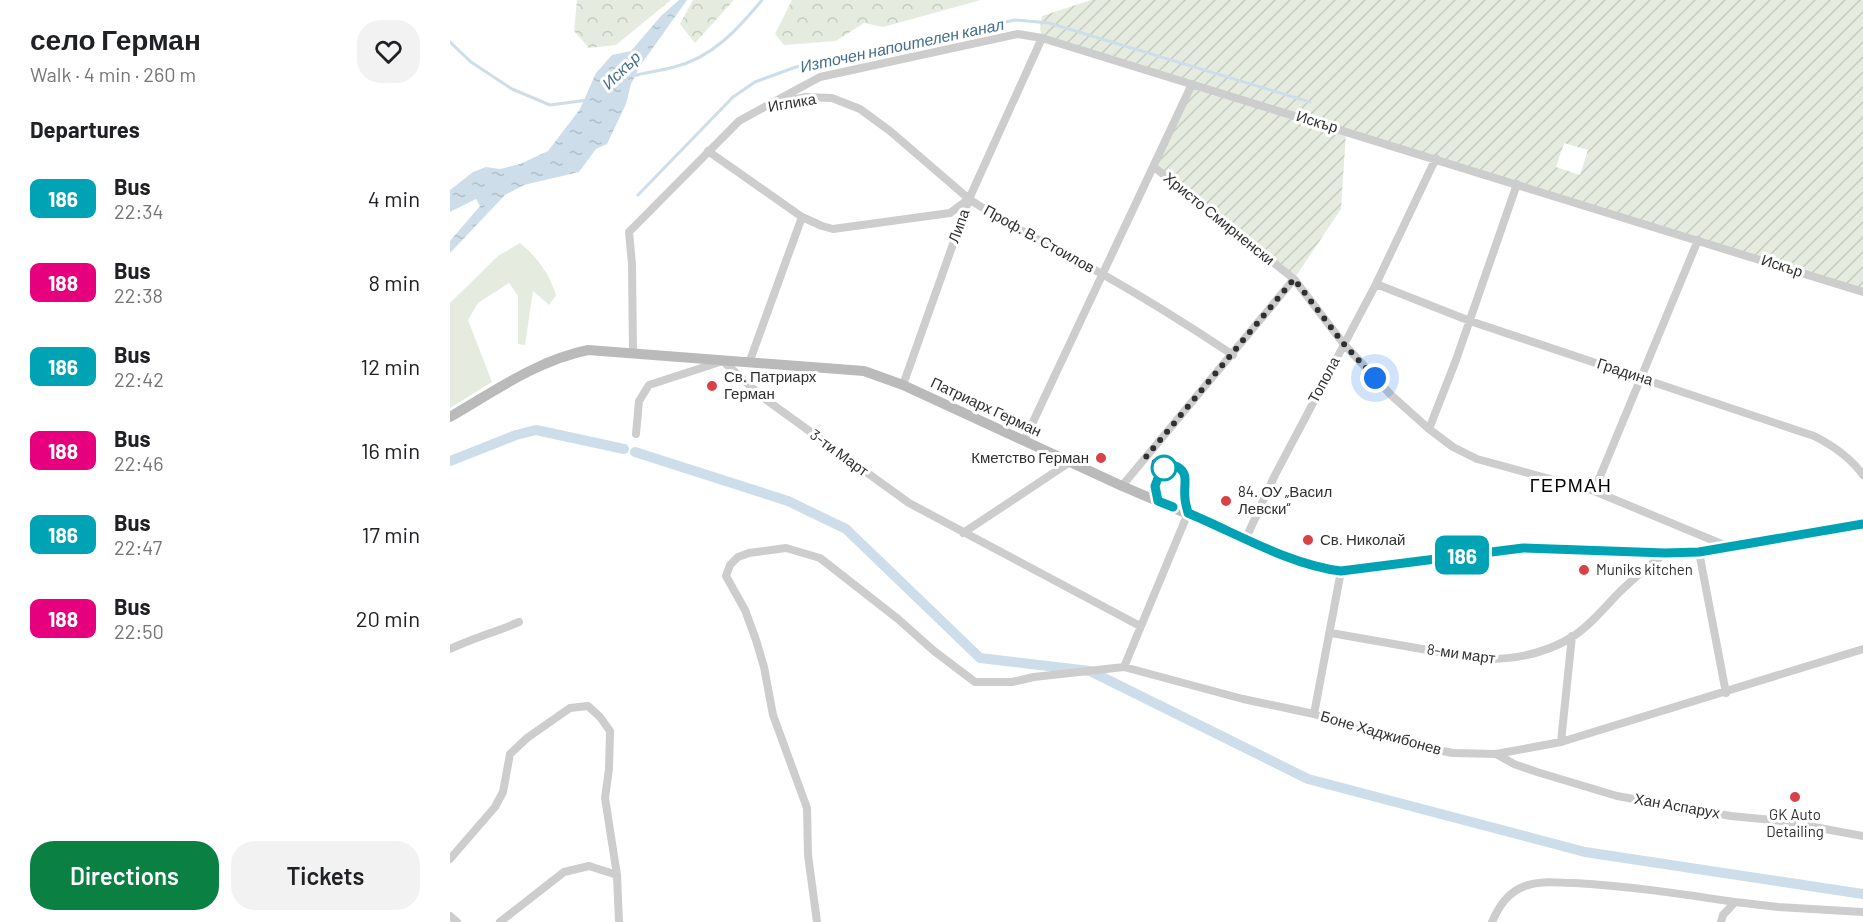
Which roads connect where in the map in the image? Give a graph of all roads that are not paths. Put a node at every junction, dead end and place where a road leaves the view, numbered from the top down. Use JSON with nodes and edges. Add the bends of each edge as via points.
{"nodes":[{"id":1,"x":1042,"y":38,"type":"junction"},
{"id":2,"x":1192,"y":84,"type":"junction"},
{"id":3,"x":770,"y":104,"type":"junction"},
{"id":4,"x":708,"y":151,"type":"junction"},
{"id":5,"x":1436,"y":158,"type":"junction"},
{"id":6,"x":1154,"y":167,"type":"junction"},
{"id":7,"x":1516,"y":183,"type":"junction"},
{"id":8,"x":969,"y":199,"type":"junction"},
{"id":9,"x":802,"y":217,"type":"junction"},
{"id":10,"x":1698,"y":240,"type":"junction"},
{"id":11,"x":1103,"y":275,"type":"junction"},
{"id":12,"x":1294,"y":279,"type":"junction"},
{"id":13,"x":1376,"y":284,"type":"junction"},
{"id":14,"x":1863,"y":291,"type":"edge"},
{"id":15,"x":1470,"y":321,"type":"junction"},
{"id":16,"x":1343,"y":343,"type":"junction"},
{"id":17,"x":633,"y":352,"type":"junction"},
{"id":18,"x":1233,"y":355,"type":"junction"},
{"id":19,"x":723,"y":361,"type":"junction"},
{"id":20,"x":749,"y":363,"type":"junction"},
{"id":21,"x":1641,"y":377,"type":"junction"},
{"id":22,"x":903,"y":385,"type":"junction"},
{"id":23,"x":450,"y":417,"type":"edge"},
{"id":24,"x":1429,"y":429,"type":"junction"},
{"id":25,"x":636,"y":434,"type":"dead end"},
{"id":26,"x":1024,"y":441,"type":"junction"},
{"id":27,"x":1070,"y":462,"type":"junction"},
{"id":28,"x":1863,"y":475,"type":"edge"},
{"id":29,"x":1122,"y":486,"type":"junction"},
{"id":30,"x":1594,"y":492,"type":"junction"},
{"id":31,"x":1188,"y":513,"type":"junction"},
{"id":32,"x":1863,"y":524,"type":"edge"},
{"id":33,"x":963,"y":533,"type":"junction"},
{"id":34,"x":1246,"y":538,"type":"junction"},
{"id":35,"x":1731,"y":548,"type":"junction"},
{"id":36,"x":1699,"y":552,"type":"junction"},
{"id":37,"x":1665,"y":553,"type":"junction"},
{"id":38,"x":1341,"y":571,"type":"junction"},
{"id":39,"x":519,"y":622,"type":"dead end"},
{"id":40,"x":1140,"y":626,"type":"junction"},
{"id":41,"x":1331,"y":633,"type":"junction"},
{"id":42,"x":1572,"y":636,"type":"junction"},
{"id":43,"x":450,"y":649,"type":"edge"},
{"id":44,"x":1863,"y":649,"type":"edge"},
{"id":45,"x":1124,"y":668,"type":"junction"},
{"id":46,"x":1726,"y":693,"type":"junction"},
{"id":47,"x":1314,"y":714,"type":"junction"},
{"id":48,"x":1561,"y":742,"type":"junction"},
{"id":49,"x":1496,"y":754,"type":"junction"},
{"id":50,"x":1863,"y":836,"type":"edge"},
{"id":51,"x":450,"y":859,"type":"edge"},
{"id":52,"x":617,"y":875,"type":"junction"},
{"id":53,"x":1735,"y":902,"type":"junction"},
{"id":54,"x":1863,"y":912,"type":"edge"},
{"id":55,"x":450,"y":916,"type":"edge"},
{"id":56,"x":457,"y":922,"type":"edge"},
{"id":57,"x":500,"y":922,"type":"edge"},
{"id":58,"x":619,"y":922,"type":"edge"},
{"id":59,"x":817,"y":922,"type":"edge"},
{"id":60,"x":1492,"y":922,"type":"edge"},
{"id":61,"x":1721,"y":922,"type":"edge"}],
"edges":[{"from":1,"to":2,"type":"street","name":"Искър"},
{"from":1,"to":3,"type":"street","name":"Искър","via":[[1018,34],[842,72],[820,78]]},
{"from":1,"to":8,"type":"street","name":"Липа"},
{"from":2,"to":5,"type":"street","name":"Искър"},
{"from":2,"to":6,"type":"street"},
{"from":3,"to":4,"type":"street","name":"Иглика","via":[[738,121]]},
{"from":3,"to":8,"type":"street","name":"Иглика","via":[[806,97],[832,98],[860,109]]},
{"from":4,"to":9,"type":"street","name":"Проф. В. Стоилов"},
{"from":4,"to":17,"type":"street","name":"Иглика","via":[[629,232]]},
{"from":5,"to":7,"type":"street","name":"Искър"},
{"from":5,"to":13,"type":"street","name":"Топола"},
{"from":6,"to":11,"type":"street"},
{"from":6,"to":12,"type":"street","name":"Христо Смирненски"},
{"from":7,"to":10,"type":"street","name":"Искър"},
{"from":7,"to":15,"type":"street"},
{"from":8,"to":9,"type":"street","name":"Проф. В. Стоилов","via":[[950,213],[846,228],[833,229]]},
{"from":8,"to":11,"type":"street","name":"Проф. В. Стоилов","via":[[1006,224]]},
{"from":8,"to":22,"type":"street","name":"Липа"},
{"from":9,"to":20,"type":"street"},
{"from":10,"to":14,"type":"street","name":"Искър"},
{"from":10,"to":21,"type":"street"},
{"from":11,"to":18,"type":"street","name":"Проф. В. Стоилов"},
{"from":11,"to":26,"type":"street"},
{"from":12,"to":16,"type":"street","name":"Христо Смирненски"},
{"from":12,"to":18,"type":"street"},
{"from":13,"to":15,"type":"street","name":"Градина"},
{"from":13,"to":16,"type":"street","name":"Топола"},
{"from":15,"to":21,"type":"street","name":"Градина"},
{"from":15,"to":24,"type":"street"},
{"from":16,"to":24,"type":"street","name":"Христо Смирненски"},
{"from":16,"to":34,"type":"street","name":"Топола"},
{"from":17,"to":19,"type":"street","name":"Патриарх Герман"},
{"from":17,"to":23,"type":"street","name":"Патриарх Герман","via":[[572,353],[516,378]]},
{"from":18,"to":29,"type":"street"},
{"from":19,"to":20,"type":"street","name":"Патриарх Герман"},
{"from":19,"to":25,"type":"street","via":[[649,386],[639,401]]},
{"from":19,"to":33,"type":"street","name":"3-ти Март","via":[[761,396],[838,453],[909,503]]},
{"from":20,"to":22,"type":"street","name":"Патриарх Герман","via":[[864,371]]},
{"from":21,"to":28,"type":"street","name":"Градина","via":[[1814,436],[1834,445]]},
{"from":21,"to":30,"type":"street"},
{"from":22,"to":26,"type":"street","name":"Патриарх Герман"},
{"from":24,"to":30,"type":"street","name":"Христо Смирненски","via":[[1477,459]]},
{"from":26,"to":27,"type":"street","name":"Патриарх Герман"},
{"from":27,"to":29,"type":"street","name":"Патриарх Герман"},
{"from":27,"to":33,"type":"street"},
{"from":29,"to":31,"type":"street","name":"Патриарх Герман"},
{"from":30,"to":35,"type":"street","name":"Христо Смирненски"},
{"from":31,"to":34,"type":"street","name":"Патриарх Герман"},
{"from":31,"to":40,"type":"street"},
{"from":32,"to":35,"type":"street","name":"Патриарх Герман"},
{"from":33,"to":40,"type":"street","name":"3-ти Март"},
{"from":34,"to":38,"type":"street","name":"Патриарх Герман","via":[[1303,563]]},
{"from":35,"to":36,"type":"street","name":"Патриарх Герман"},
{"from":36,"to":37,"type":"street","name":"Патриарх Герман"},
{"from":36,"to":46,"type":"street"},
{"from":37,"to":38,"type":"street","name":"Патриарх Герман","via":[[1523,548]]},
{"from":37,"to":42,"type":"street","name":"8-ми март"},
{"from":38,"to":41,"type":"street"},
{"from":39,"to":43,"type":"street"},
{"from":40,"to":45,"type":"street"},
{"from":41,"to":42,"type":"street","name":"8-ми март","via":[[1501,660],[1552,646]]},
{"from":41,"to":47,"type":"street"},
{"from":42,"to":48,"type":"street"},
{"from":44,"to":46,"type":"street","name":"Боне Хаджибонев"},
{"from":45,"to":47,"type":"street","name":"Боне Хаджибонев"},
{"from":45,"to":59,"type":"street","name":"Боне Хаджибонев","via":[[1012,682],[975,682],[820,558],[786,548],[738,557],[726,576],[756,640],[774,715],[807,808],[811,894]]},
{"from":46,"to":48,"type":"street","name":"Боне Хаджибонев"},
{"from":47,"to":49,"type":"street","name":"Боне Хаджибонев","via":[[1420,747]]},
{"from":48,"to":49,"type":"street","name":"Боне Хаджибонев"},
{"from":49,"to":50,"type":"street","name":"Хан Аспарух","via":[[1537,772],[1617,796]]},
{"from":51,"to":52,"type":"street","via":[[495,807],[503,792],[510,754],[570,708],[588,706],[610,731],[605,798]]},
{"from":52,"to":57,"type":"street","via":[[589,866],[564,872]]},
{"from":52,"to":58,"type":"street"},
{"from":53,"to":54,"type":"street"},
{"from":53,"to":60,"type":"street","via":[[1641,889],[1542,882],[1524,886],[1508,896]]},
{"from":53,"to":61,"type":"street"},
{"from":55,"to":56,"type":"street"}]}
